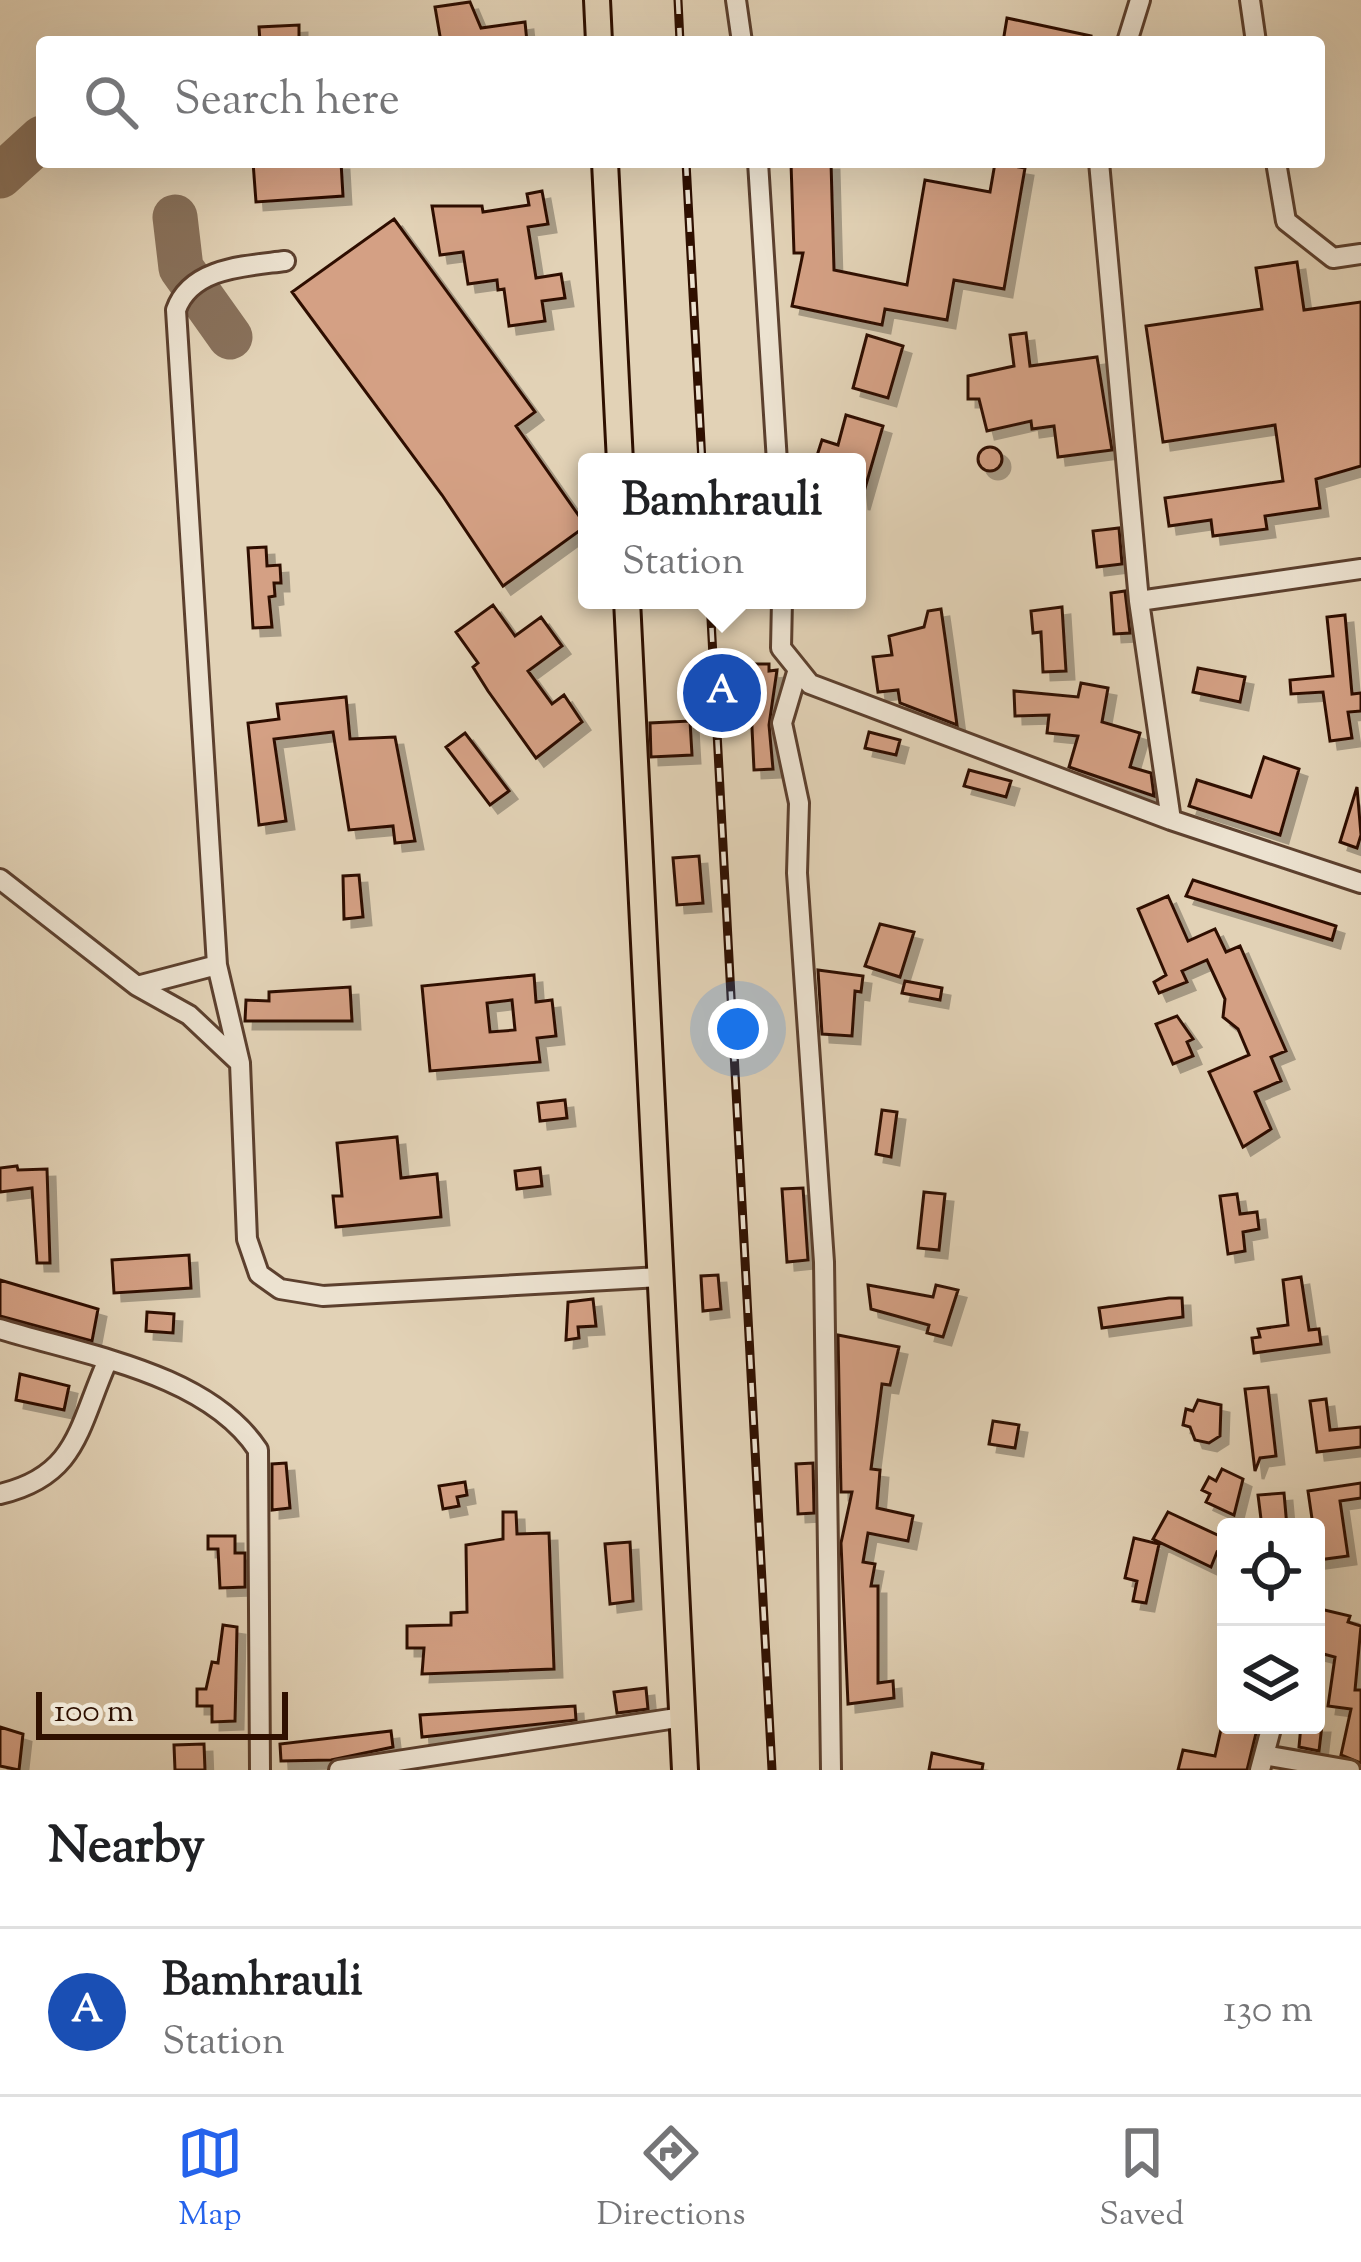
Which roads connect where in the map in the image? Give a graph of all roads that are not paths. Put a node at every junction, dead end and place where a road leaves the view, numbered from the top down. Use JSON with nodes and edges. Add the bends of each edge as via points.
{"nodes":[{"id":1,"x":597,"y":0,"type":"edge"},
{"id":2,"x":736,"y":0,"type":"edge"},
{"id":3,"x":1140,"y":0,"type":"edge"},
{"id":4,"x":1250,"y":0,"type":"edge"},
{"id":5,"x":599,"y":36,"type":"edge"},
{"id":6,"x":741,"y":36,"type":"edge"},
{"id":7,"x":1129,"y":36,"type":"edge"},
{"id":8,"x":1255,"y":36,"type":"edge"},
{"id":9,"x":605,"y":168,"type":"edge"},
{"id":10,"x":758,"y":168,"type":"edge"},
{"id":11,"x":1100,"y":168,"type":"edge"},
{"id":12,"x":1277,"y":168,"type":"edge"},
{"id":13,"x":1361,"y":254,"type":"edge"},
{"id":14,"x":285,"y":261,"type":"dead end"},
{"id":15,"x":620,"y":453,"type":"edge"},
{"id":16,"x":776,"y":453,"type":"edge"},
{"id":17,"x":1361,"y":569,"type":"edge"},
{"id":18,"x":1139,"y":601,"type":"junction"},
{"id":19,"x":627,"y":609,"type":"edge"},
{"id":20,"x":782,"y":609,"type":"edge"},
{"id":21,"x":798,"y":670,"type":"junction"},
{"id":22,"x":1171,"y":820,"type":"junction"},
{"id":23,"x":0,"y":879,"type":"edge"},
{"id":24,"x":1361,"y":883,"type":"edge"},
{"id":25,"x":217,"y":965,"type":"junction"},
{"id":26,"x":137,"y":986,"type":"junction"},
{"id":27,"x":240,"y":1063,"type":"junction"},
{"id":28,"x":660,"y":1277,"type":"junction"},
{"id":29,"x":0,"y":1329,"type":"edge"},
{"id":30,"x":107,"y":1362,"type":"junction"},
{"id":31,"x":0,"y":1494,"type":"edge"},
{"id":32,"x":683,"y":1717,"type":"junction"},
{"id":33,"x":1262,"y":1762,"type":"edge"},
{"id":34,"x":260,"y":1770,"type":"edge"},
{"id":35,"x":338,"y":1770,"type":"edge"},
{"id":36,"x":685,"y":1770,"type":"edge"},
{"id":37,"x":831,"y":1770,"type":"edge"},
{"id":38,"x":1350,"y":1770,"type":"edge"}],
"edges":[{"from":1,"to":5,"type":"main road"},
{"from":2,"to":6,"type":"street"},
{"from":3,"to":7,"type":"street"},
{"from":4,"to":8,"type":"street"},
{"from":9,"to":15,"type":"main road"},
{"from":10,"to":16,"type":"street"},
{"from":11,"to":18,"type":"street"},
{"from":12,"to":13,"type":"street","via":[[1286,221],[1333,258]]},
{"from":14,"to":25,"type":"street","via":[[210,276],[176,310]]},
{"from":17,"to":18,"type":"street"},
{"from":18,"to":22,"type":"street"},
{"from":19,"to":28,"type":"main road"},
{"from":20,"to":21,"type":"street","via":[[782,648]]},
{"from":21,"to":22,"type":"street","via":[[810,684],[891,717]]},
{"from":21,"to":37,"type":"street","via":[[782,722],[799,802],[796,873],[824,1262]]},
{"from":22,"to":24,"type":"street"},
{"from":23,"to":26,"type":"street"},
{"from":25,"to":26,"type":"street"},
{"from":25,"to":27,"type":"street"},
{"from":26,"to":27,"type":"street","via":[[189,1015]]},
{"from":27,"to":28,"type":"street","via":[[247,1239],[259,1274],[280,1289],[323,1296]]},
{"from":28,"to":32,"type":"main road"},
{"from":29,"to":30,"type":"street"},
{"from":30,"to":31,"type":"street","via":[[62,1466],[33,1486]]},
{"from":30,"to":34,"type":"street","via":[[224,1410],[258,1450]]},
{"from":32,"to":35,"type":"street"},
{"from":32,"to":36,"type":"main road"},
{"from":33,"to":38,"type":"street"}]}
